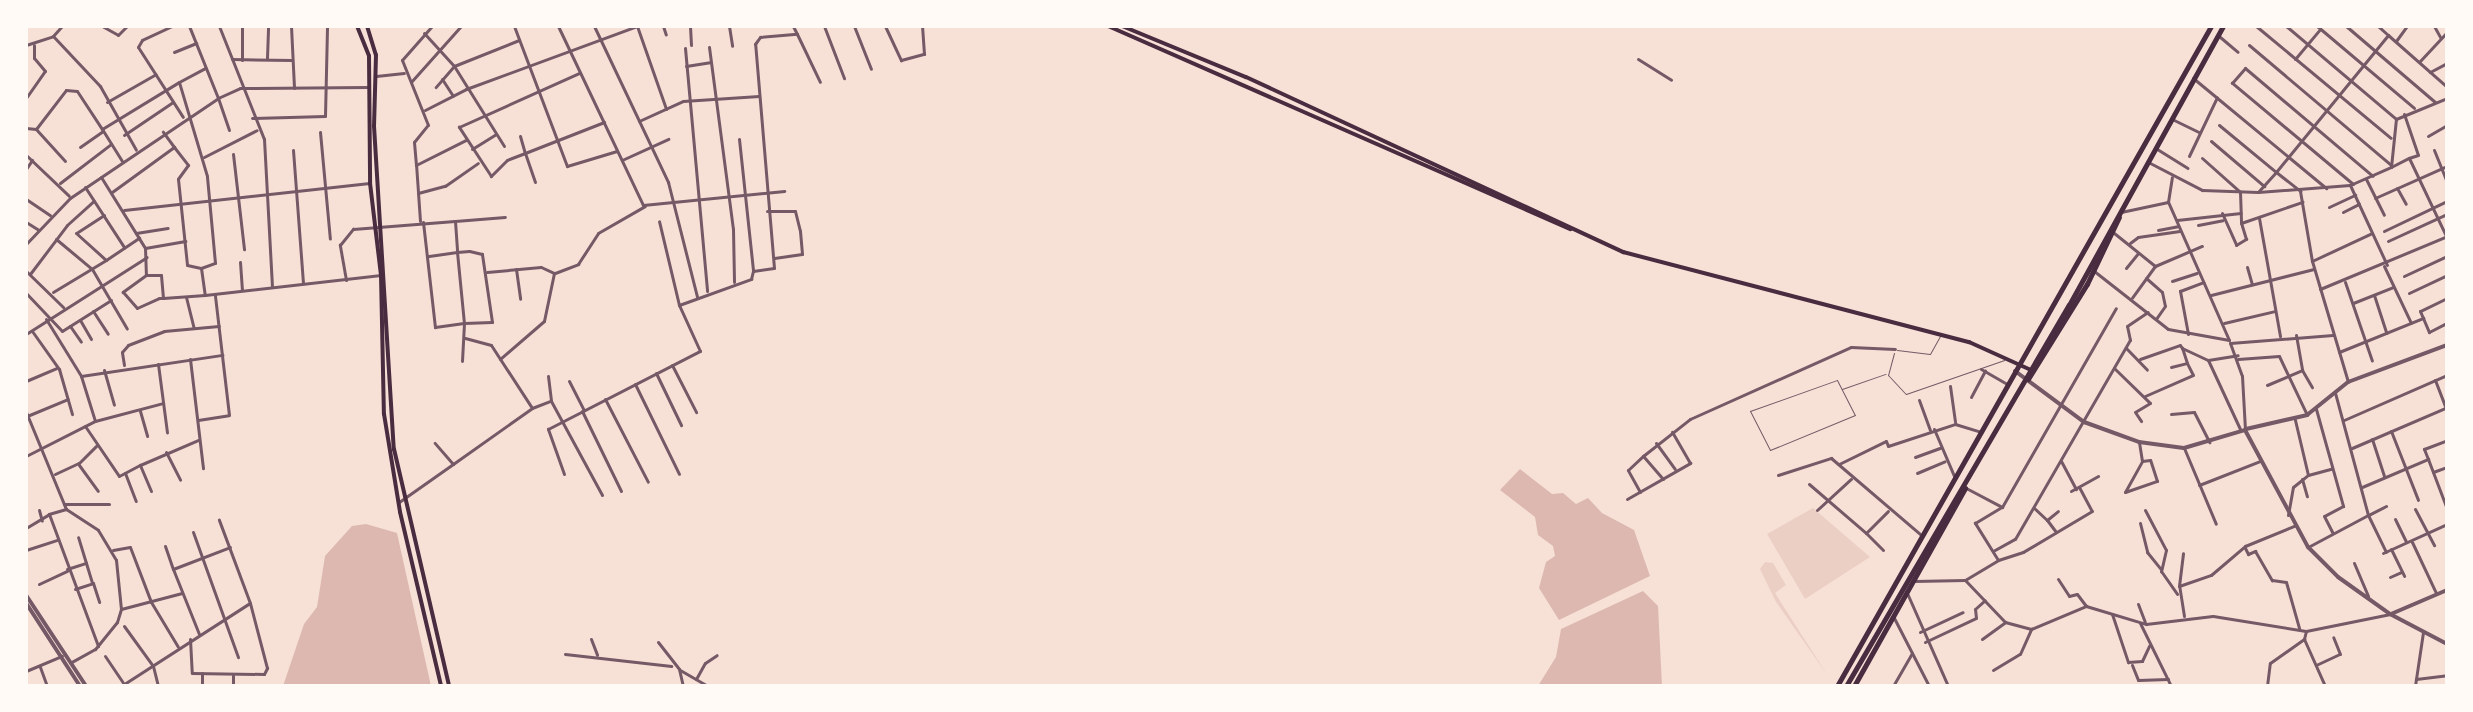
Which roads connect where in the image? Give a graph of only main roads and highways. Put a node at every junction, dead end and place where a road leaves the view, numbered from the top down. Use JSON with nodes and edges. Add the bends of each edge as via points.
{"nodes":[{"id":1,"x":357,"y":26,"type":"edge"},
{"id":2,"x":367,"y":26,"type":"edge"},
{"id":3,"x":1108,"y":26,"type":"edge"},
{"id":4,"x":1122,"y":26,"type":"edge"},
{"id":5,"x":2211,"y":26,"type":"edge"},
{"id":6,"x":2223,"y":26,"type":"edge"},
{"id":7,"x":2120,"y":213,"type":"junction"},
{"id":8,"x":1580,"y":231,"type":"junction"},
{"id":9,"x":2020,"y":363,"type":"junction"},
{"id":10,"x":2033,"y":372,"type":"junction"},
{"id":11,"x":441,"y":686,"type":"edge"},
{"id":12,"x":449,"y":686,"type":"edge"},
{"id":13,"x":1837,"y":686,"type":"edge"},
{"id":14,"x":1846,"y":686,"type":"edge"},
{"id":15,"x":1854,"y":686,"type":"edge"}],
"edges":[{"from":1,"to":11,"type":"main road","via":[[369,56],[370,183],[381,275],[384,414]]},
{"from":2,"to":12,"type":"main road","via":[[376,76],[374,126],[389,399],[404,498]]},
{"from":3,"to":8,"type":"main road","via":[[1556,225]]},
{"from":4,"to":8,"type":"main road","via":[[1246,77]]},
{"from":5,"to":9,"type":"main road"},
{"from":6,"to":7,"type":"main road"},
{"from":7,"to":10,"type":"main road","via":[[2094,271]]},
{"from":7,"to":14,"type":"main road"},
{"from":8,"to":9,"type":"main road","via":[[1623,252],[1941,334]]},
{"from":9,"to":10,"type":"main road"},
{"from":9,"to":13,"type":"main road"},
{"from":10,"to":15,"type":"main road"}]}
